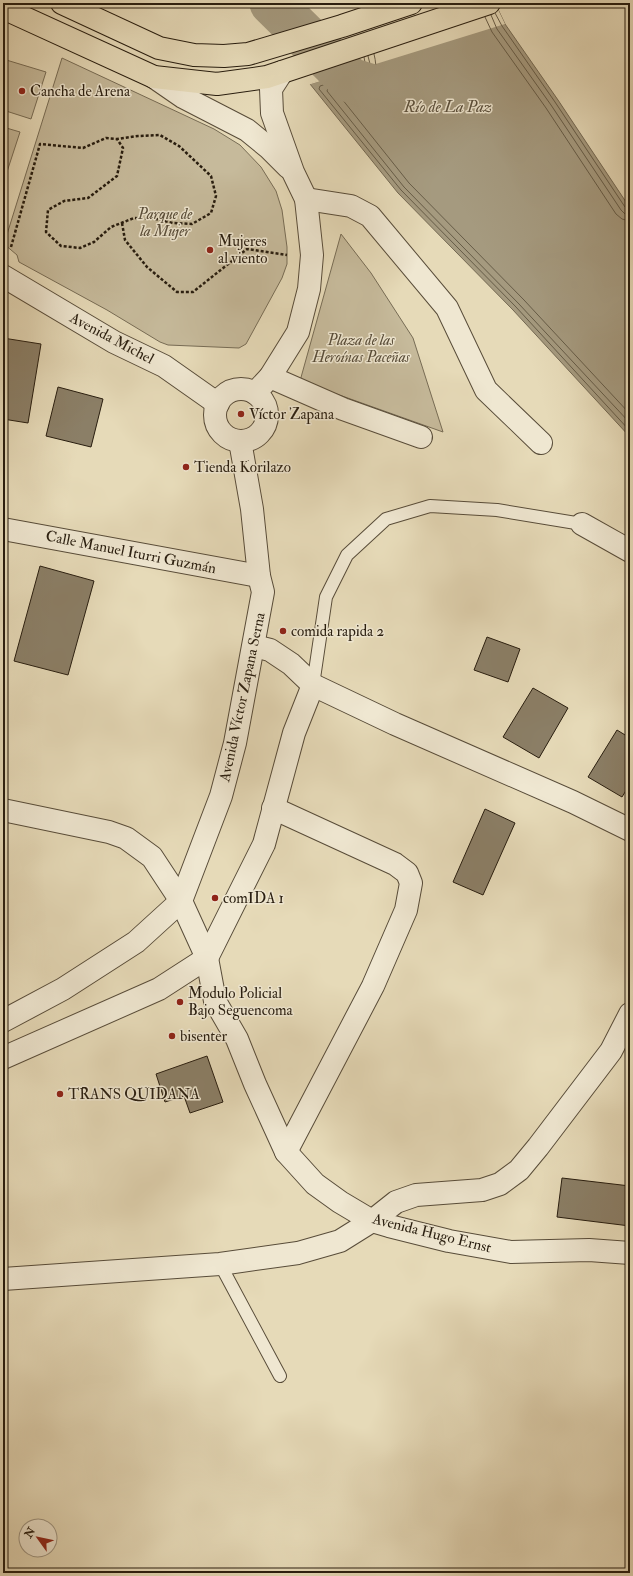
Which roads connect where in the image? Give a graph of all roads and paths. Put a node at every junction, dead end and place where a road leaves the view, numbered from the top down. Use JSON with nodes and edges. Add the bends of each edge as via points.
{"nodes":[{"id":1,"x":62,"y":3,"type":"edge"},
{"id":2,"x":412,"y":3,"type":"edge"},
{"id":3,"x":489,"y":3,"type":"edge"},
{"id":4,"x":3,"y":8,"type":"edge"},
{"id":5,"x":275,"y":74,"type":"junction"},
{"id":6,"x":154,"y":77,"type":"junction"},
{"id":7,"x":117,"y":139,"type":"junction"},
{"id":8,"x":293,"y":172,"type":"junction"},
{"id":9,"x":306,"y":199,"type":"junction"},
{"id":10,"x":122,"y":223,"type":"junction"},
{"id":11,"x":11,"y":247,"type":"dead end"},
{"id":12,"x":294,"y":256,"type":"dead end"},
{"id":13,"x":3,"y":276,"type":"edge"},
{"id":14,"x":270,"y":377,"type":"junction"},
{"id":15,"x":255,"y":393,"type":"junction"},
{"id":16,"x":218,"y":404,"type":"junction"},
{"id":17,"x":421,"y":437,"type":"dead end"},
{"id":18,"x":240,"y":441,"type":"junction"},
{"id":19,"x":541,"y":443,"type":"dead end"},
{"id":20,"x":582,"y":524,"type":"joint"},
{"id":21,"x":3,"y":528,"type":"edge"},
{"id":22,"x":630,"y":551,"type":"edge"},
{"id":23,"x":259,"y":576,"type":"junction"},
{"id":24,"x":262,"y":648,"type":"junction"},
{"id":25,"x":313,"y":685,"type":"junction"},
{"id":26,"x":273,"y":808,"type":"junction"},
{"id":27,"x":3,"y":810,"type":"edge"},
{"id":28,"x":630,"y":830,"type":"edge"},
{"id":29,"x":181,"y":901,"type":"junction"},
{"id":30,"x":207,"y":958,"type":"junction"},
{"id":31,"x":630,"y":1014,"type":"edge"},
{"id":32,"x":3,"y":1021,"type":"edge"},
{"id":33,"x":3,"y":1058,"type":"edge"},
{"id":34,"x":286,"y":1152,"type":"junction"},
{"id":35,"x":372,"y":1221,"type":"junction"},
{"id":36,"x":630,"y":1253,"type":"edge"},
{"id":37,"x":220,"y":1264,"type":"junction"},
{"id":38,"x":3,"y":1279,"type":"edge"},
{"id":39,"x":280,"y":1376,"type":"dead end"}],
"edges":[{"from":1,"to":2,"type":"main road","via":[[159,48],[194,55],[224,56],[248,54]]},
{"from":3,"to":5,"type":"main road"},
{"from":4,"to":6,"type":"main road"},
{"from":5,"to":6,"type":"main road","via":[[217,84]]},
{"from":5,"to":8,"type":"street","via":[[271,89],[272,113]]},
{"from":6,"to":8,"type":"street","via":[[183,97],[247,130]]},
{"from":7,"to":10,"type":"path","via":[[123,148],[117,176],[88,198],[64,202],[48,210],[46,232],[61,246],[80,248],[94,242],[111,228]]},
{"from":7,"to":10,"type":"path","via":[[160,135],[179,146],[211,176],[216,196],[211,213],[192,224],[134,218]]},
{"from":7,"to":11,"type":"path","via":[[106,138],[83,148],[40,144]]},
{"from":8,"to":9,"type":"street"},
{"from":9,"to":14,"type":"street","via":[[312,256],[309,289],[298,332]]},
{"from":9,"to":19,"type":"street","via":[[351,206],[370,216],[447,308],[486,390]]},
{"from":10,"to":12,"type":"path","via":[[125,240],[137,256],[177,292],[192,292],[247,249]]},
{"from":13,"to":16,"type":"street","name":"Avenida Michel","via":[[114,342],[164,366]]},
{"from":14,"to":15,"type":"street"},
{"from":14,"to":17,"type":"street","via":[[343,409]]},
{"from":15,"to":16,"type":"street","via":[[239,389],[230,392]]},
{"from":15,"to":18,"type":"street","via":[[266,406],[266,423],[256,437]]},
{"from":16,"to":18,"type":"street","via":[[216,420],[219,428],[224,435]]},
{"from":18,"to":23,"type":"street","name":"Avenida Víctor Zapana Serna","via":[[252,509]]},
{"from":20,"to":22,"type":"street"},
{"from":20,"to":25,"type":"lane","via":[[497,510],[430,506],[386,519],[347,554],[326,597]]},
{"from":21,"to":23,"type":"street","name":"Calle Manuel Iturri Guzmán"},
{"from":23,"to":24,"type":"street","name":"Avenida Víctor Zapana Serna","via":[[263,592]]},
{"from":24,"to":25,"type":"street","via":[[291,664]]},
{"from":24,"to":29,"type":"street","name":"Avenida Víctor Zapana Serna","via":[[220,796]]},
{"from":25,"to":26,"type":"street","via":[[294,733]]},
{"from":25,"to":28,"type":"street"},
{"from":26,"to":30,"type":"street","via":[[264,844]]},
{"from":26,"to":34,"type":"street","via":[[395,864],[407,873],[411,883],[406,910],[373,986]]},
{"from":27,"to":29,"type":"street","name":"Avenida Hugo Ernst","via":[[109,832],[126,838],[152,857]]},
{"from":29,"to":30,"type":"street","name":"Avenida Hugo Ernst"},
{"from":29,"to":32,"type":"street","name":"Avenida Víctor Zapana Serna","via":[[136,942],[63,989]]},
{"from":30,"to":33,"type":"street","via":[[159,989]]},
{"from":30,"to":34,"type":"street","name":"Avenida Hugo Ernst","via":[[215,1001],[237,1039],[254,1084]]},
{"from":31,"to":35,"type":"street","via":[[611,1051],[519,1170],[500,1184],[482,1190],[416,1195],[396,1202]]},
{"from":34,"to":35,"type":"street","name":"Avenida Hugo Ernst","via":[[315,1184]]},
{"from":35,"to":36,"type":"street","name":"Avenida Hugo Ernst","via":[[449,1241],[510,1252],[589,1250]]},
{"from":35,"to":37,"type":"street","via":[[340,1241],[298,1253]]},
{"from":37,"to":38,"type":"street"},
{"from":37,"to":39,"type":"lane"}]}
